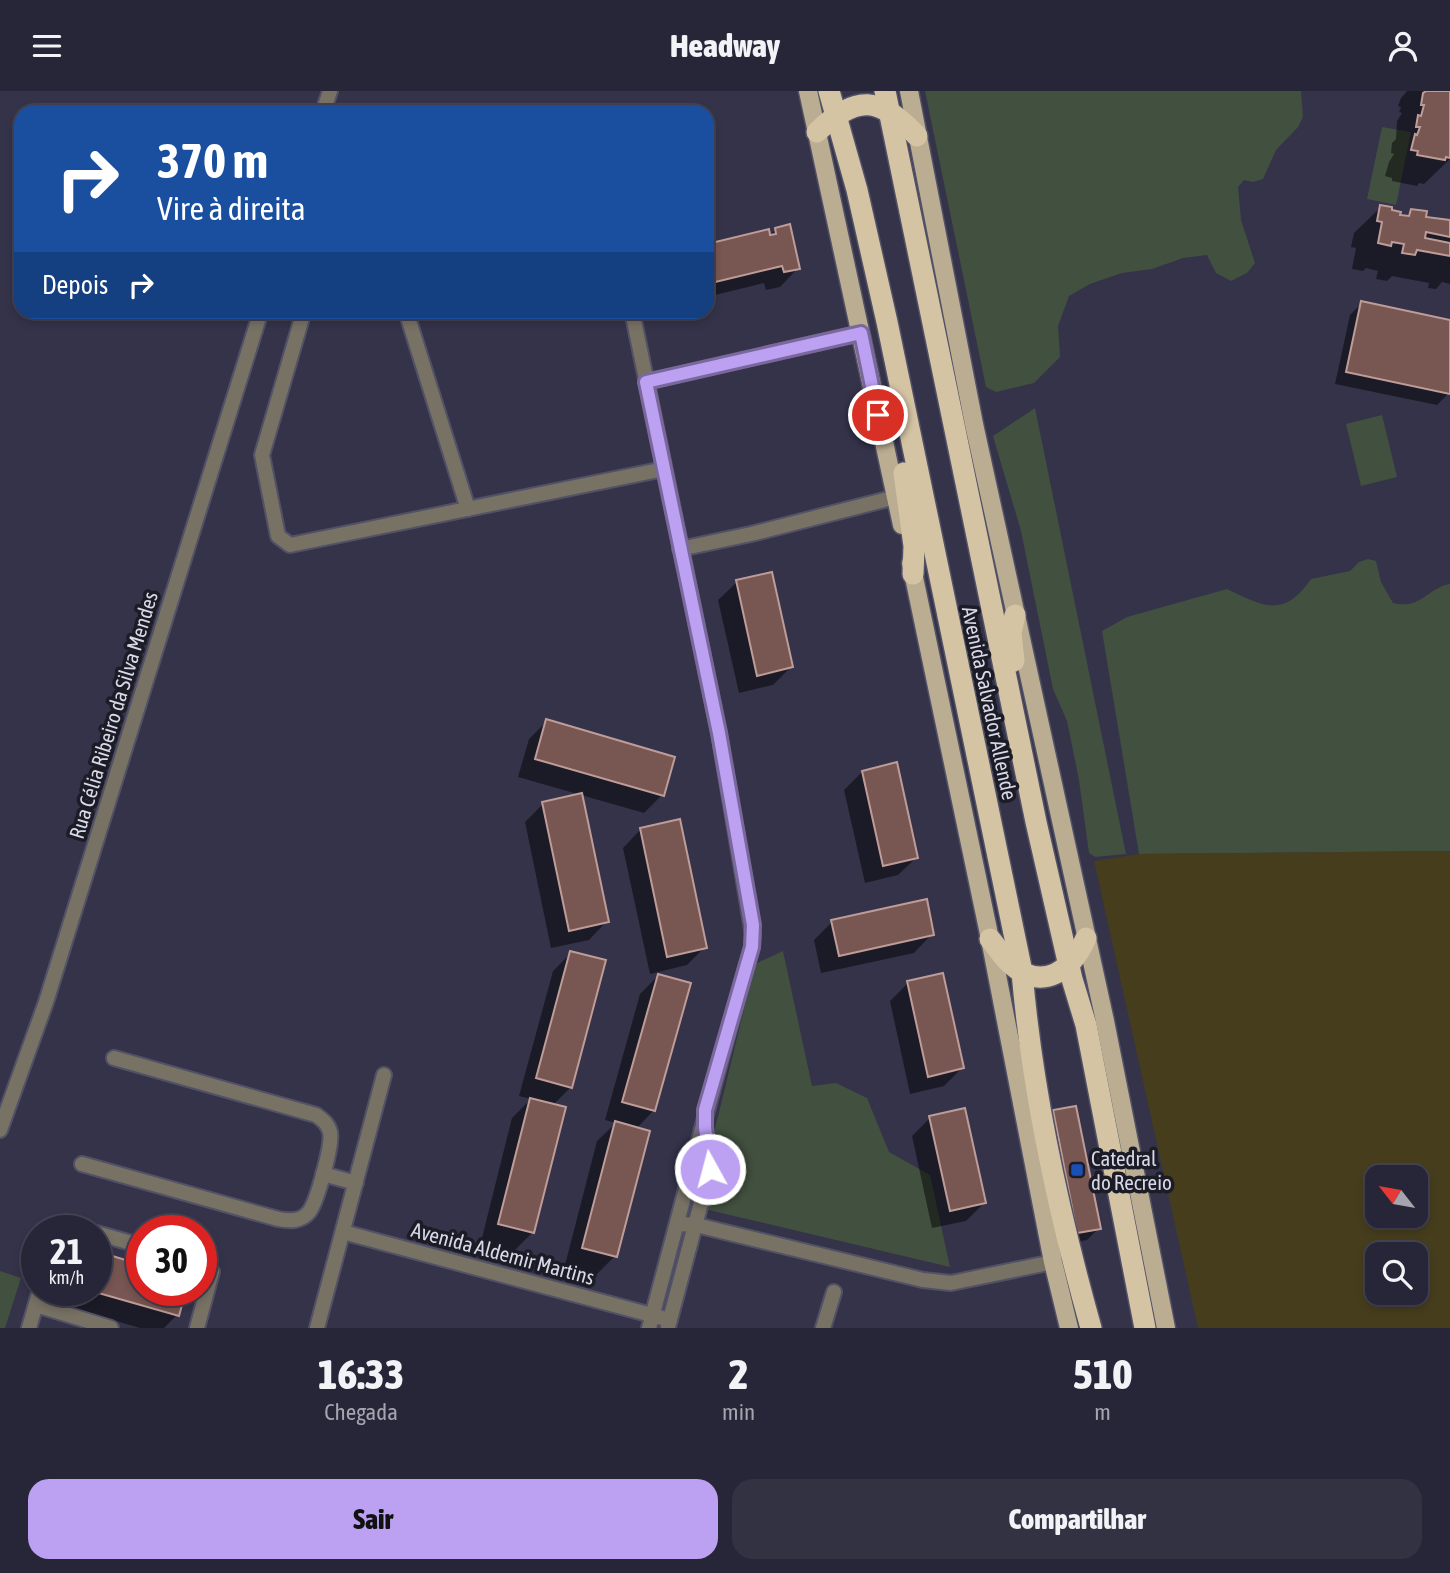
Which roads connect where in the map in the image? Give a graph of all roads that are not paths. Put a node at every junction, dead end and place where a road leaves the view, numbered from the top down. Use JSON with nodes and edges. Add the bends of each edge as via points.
{"nodes":[{"id":1,"x":808,"y":91,"type":"edge"},
{"id":2,"x":829,"y":91,"type":"edge"},
{"id":3,"x":886,"y":91,"type":"edge"},
{"id":4,"x":908,"y":91,"type":"edge"},
{"id":5,"x":889,"y":112,"type":"junction"},
{"id":6,"x":835,"y":115,"type":"junction"},
{"id":7,"x":817,"y":132,"type":"junction"},
{"id":8,"x":917,"y":135,"type":"junction"},
{"id":9,"x":259,"y":319,"type":"edge"},
{"id":10,"x":302,"y":319,"type":"edge"},
{"id":11,"x":409,"y":319,"type":"edge"},
{"id":12,"x":634,"y":319,"type":"edge"},
{"id":13,"x":887,"y":322,"type":"junction"},
{"id":14,"x":861,"y":333,"type":"junction"},
{"id":15,"x":646,"y":382,"type":"junction"},
{"id":16,"x":664,"y":469,"type":"junction"},
{"id":17,"x":896,"y":497,"type":"junction"},
{"id":18,"x":468,"y":509,"type":"junction"},
{"id":19,"x":680,"y":549,"type":"junction"},
{"id":20,"x":913,"y":574,"type":"junction"},
{"id":21,"x":1015,"y":615,"type":"junction"},
{"id":22,"x":1036,"y":822,"type":"junction"},
{"id":23,"x":1086,"y":938,"type":"junction"},
{"id":24,"x":990,"y":939,"type":"junction"},
{"id":25,"x":1069,"y":965,"type":"junction"},
{"id":26,"x":1021,"y":972,"type":"junction"},
{"id":27,"x":114,"y":1058,"type":"dead end"},
{"id":28,"x":384,"y":1075,"type":"dead end"},
{"id":29,"x":705,"y":1110,"type":"junction"},
{"id":30,"x":0,"y":1130,"type":"edge"},
{"id":31,"x":82,"y":1164,"type":"dead end"},
{"id":32,"x":323,"y":1174,"type":"junction"},
{"id":33,"x":356,"y":1183,"type":"junction"},
{"id":34,"x":678,"y":1224,"type":"junction"},
{"id":35,"x":696,"y":1225,"type":"junction"},
{"id":36,"x":343,"y":1232,"type":"junction"},
{"id":37,"x":1053,"y":1262,"type":"junction"},
{"id":38,"x":834,"y":1292,"type":"dead end"},
{"id":39,"x":36,"y":1306,"type":"edge"},
{"id":40,"x":39,"y":1306,"type":"edge"},
{"id":41,"x":203,"y":1306,"type":"edge"},
{"id":42,"x":651,"y":1322,"type":"edge"},
{"id":43,"x":669,"y":1324,"type":"edge"},
{"id":44,"x":29,"y":1328,"type":"edge"},
{"id":45,"x":111,"y":1328,"type":"edge"},
{"id":46,"x":197,"y":1328,"type":"edge"},
{"id":47,"x":317,"y":1328,"type":"edge"},
{"id":48,"x":823,"y":1328,"type":"edge"},
{"id":49,"x":1069,"y":1328,"type":"edge"},
{"id":50,"x":1091,"y":1328,"type":"edge"},
{"id":51,"x":1145,"y":1328,"type":"edge"},
{"id":52,"x":1166,"y":1328,"type":"edge"}],
"edges":[{"from":1,"to":7,"type":"main road"},
{"from":2,"to":6,"type":"highway","name":"Avenida Salvador Allende"},
{"from":3,"to":5,"type":"highway","name":"Avenida Salvador Allende"},
{"from":4,"to":8,"type":"main road","name":"Avenida Salvador Allende"},
{"from":5,"to":6,"type":"highway","via":[[864,104]]},
{"from":5,"to":8,"type":"highway"},
{"from":5,"to":22,"type":"highway","name":"Avenida Salvador Allende"},
{"from":6,"to":7,"type":"highway"},
{"from":6,"to":13,"type":"highway","name":"Avenida Salvador Allende"},
{"from":7,"to":14,"type":"main road"},
{"from":8,"to":21,"type":"main road","name":"Avenida Salvador Allende"},
{"from":9,"to":30,"type":"street","name":"Rua Célia Ribeiro da Silva Mendes","via":[[46,1002]]},
{"from":10,"to":18,"type":"street","via":[[262,455],[278,536],[290,545]]},
{"from":11,"to":18,"type":"street"},
{"from":12,"to":15,"type":"street"},
{"from":13,"to":20,"type":"highway","via":[[884,339],[915,546]]},
{"from":13,"to":26,"type":"highway","name":"Avenida Salvador Allende"},
{"from":14,"to":15,"type":"street"},
{"from":14,"to":17,"type":"main road"},
{"from":15,"to":16,"type":"street"},
{"from":16,"to":18,"type":"street"},
{"from":16,"to":19,"type":"street"},
{"from":17,"to":19,"type":"street"},
{"from":17,"to":20,"type":"main road"},
{"from":19,"to":29,"type":"street","via":[[753,925],[752,947]]},
{"from":20,"to":24,"type":"main road"},
{"from":21,"to":22,"type":"highway","via":[[1012,645],[1038,799]]},
{"from":21,"to":23,"type":"main road","name":"Avenida Salvador Allende"},
{"from":22,"to":25,"type":"highway","name":"Avenida Salvador Allende"},
{"from":23,"to":25,"type":"highway"},
{"from":23,"to":52,"type":"main road","name":"Avenida Salvador Allende"},
{"from":24,"to":26,"type":"highway"},
{"from":24,"to":37,"type":"main road"},
{"from":25,"to":26,"type":"highway","via":[[1048,977]]},
{"from":25,"to":51,"type":"highway","name":"Avenida Salvador Allende","via":[[1086,1025]]},
{"from":26,"to":50,"type":"highway","name":"Avenida Salvador Allende","via":[[1058,1195]]},
{"from":27,"to":32,"type":"street","via":[[316,1115],[331,1136]]},
{"from":28,"to":33,"type":"street"},
{"from":29,"to":34,"type":"street"},
{"from":29,"to":35,"type":"street","name":"Avenida Aldemir Martins","via":[[710,1169]]},
{"from":31,"to":32,"type":"street","via":[[291,1221],[309,1213]]},
{"from":32,"to":33,"type":"street"},
{"from":33,"to":36,"type":"street"},
{"from":34,"to":35,"type":"street"},
{"from":34,"to":42,"type":"street"},
{"from":35,"to":37,"type":"street","via":[[951,1283]]},
{"from":35,"to":43,"type":"street","name":"Avenida Aldemir Martins"},
{"from":36,"to":42,"type":"street","name":"Avenida Aldemir Martins"},
{"from":36,"to":47,"type":"street"},
{"from":37,"to":49,"type":"main road"},
{"from":38,"to":48,"type":"street"},
{"from":39,"to":44,"type":"street"},
{"from":40,"to":45,"type":"street"},
{"from":41,"to":46,"type":"street"},
{"from":42,"to":43,"type":"street","name":"Avenida Aldemir Martins"}]}
